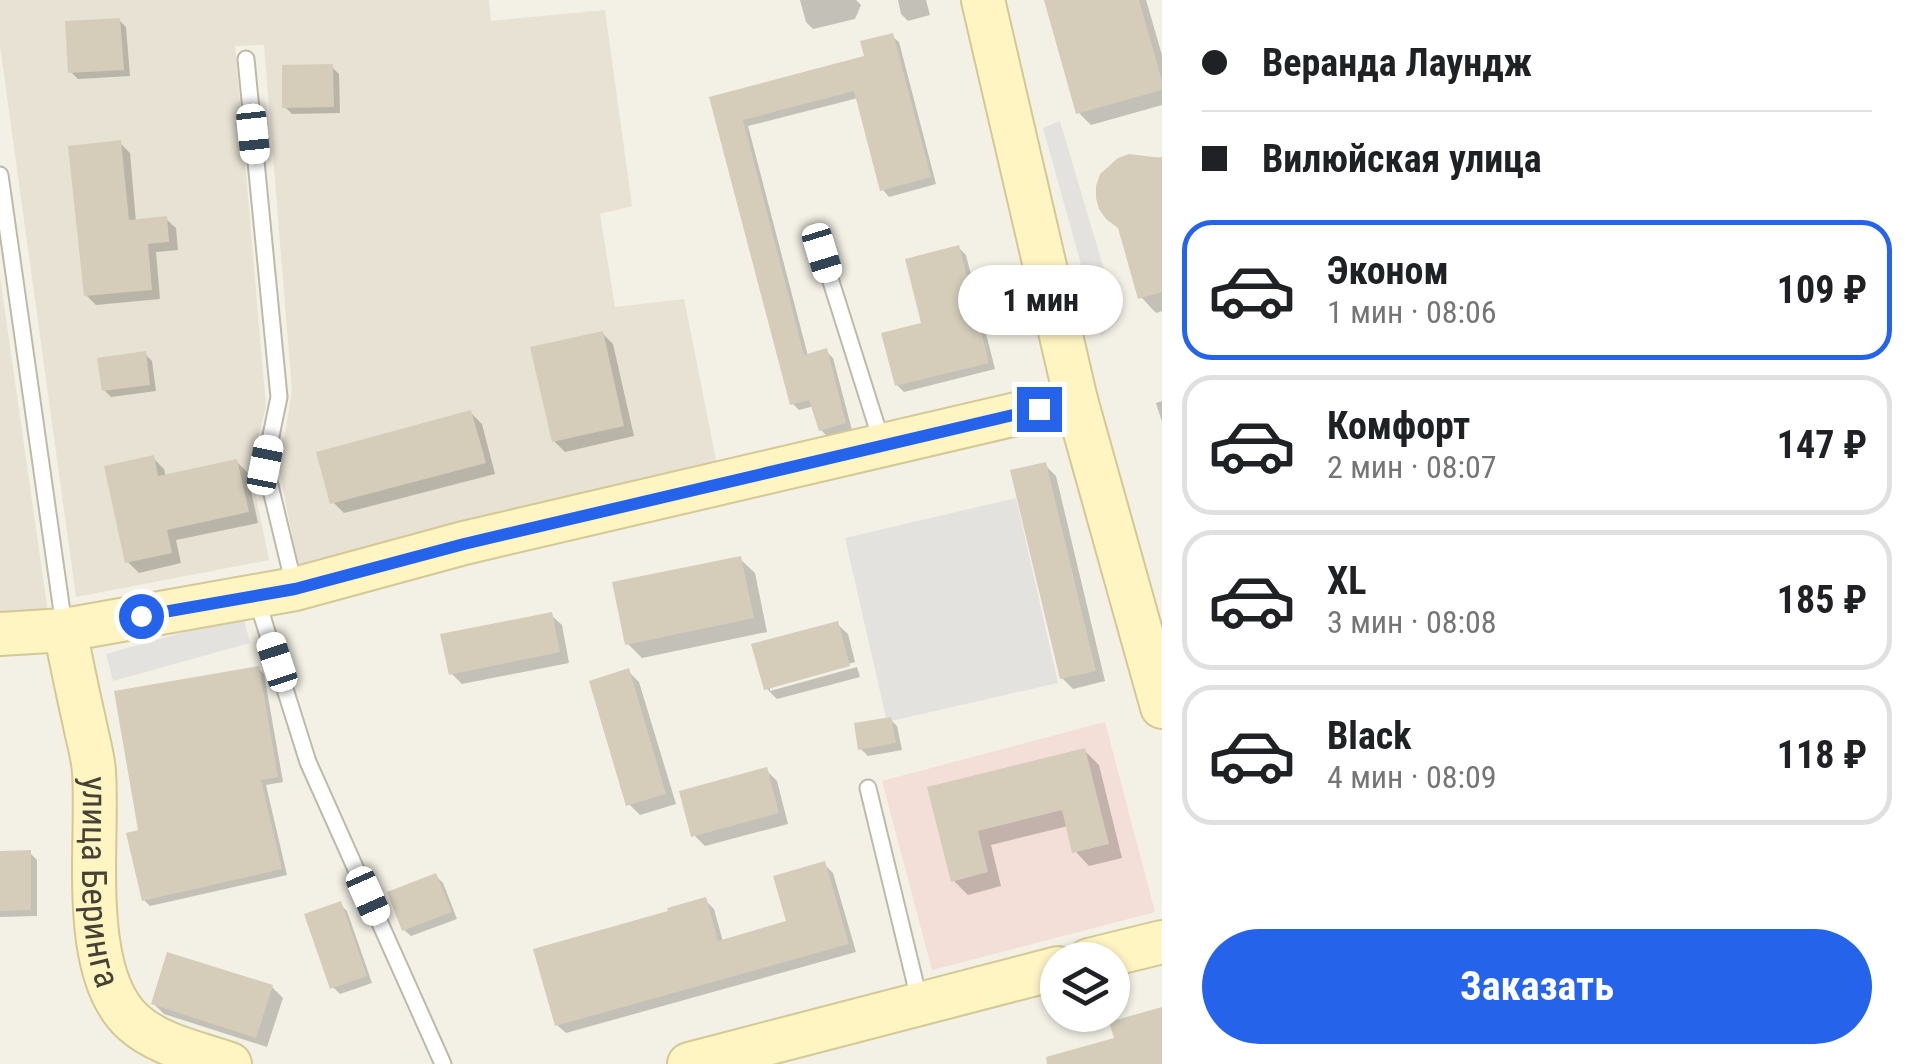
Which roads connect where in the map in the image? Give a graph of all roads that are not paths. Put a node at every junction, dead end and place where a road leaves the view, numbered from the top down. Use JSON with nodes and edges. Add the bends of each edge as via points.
{"nodes":[{"id":1,"x":983,"y":0,"type":"edge"},
{"id":2,"x":246,"y":59,"type":"dead end"},
{"id":3,"x":0,"y":175,"type":"edge"},
{"id":4,"x":822,"y":253,"type":"dead end"},
{"id":5,"x":1076,"y":400,"type":"junction"},
{"id":6,"x":883,"y":446,"type":"junction"},
{"id":7,"x":275,"y":593,"type":"junction"},
{"id":8,"x":65,"y":630,"type":"junction"},
{"id":9,"x":0,"y":634,"type":"edge"},
{"id":10,"x":1162,"y":707,"type":"edge"},
{"id":11,"x":868,"y":788,"type":"dead end"},
{"id":12,"x":1162,"y":942,"type":"edge"},
{"id":13,"x":1130,"y":950,"type":"edge"},
{"id":14,"x":1040,"y":972,"type":"edge"},
{"id":15,"x":920,"y":1002,"type":"junction"},
{"id":16,"x":230,"y":1064,"type":"edge"},
{"id":17,"x":444,"y":1064,"type":"edge"},
{"id":18,"x":689,"y":1064,"type":"edge"}],
"edges":[{"from":1,"to":5,"type":"street"},
{"from":2,"to":7,"type":"lane","via":[[279,397],[265,465]]},
{"from":3,"to":8,"type":"lane"},
{"from":4,"to":6,"type":"lane"},
{"from":5,"to":6,"type":"street"},
{"from":5,"to":10,"type":"street"},
{"from":6,"to":7,"type":"street"},
{"from":7,"to":8,"type":"street"},
{"from":7,"to":17,"type":"lane","via":[[308,762]]},
{"from":8,"to":9,"type":"street"},
{"from":8,"to":16,"type":"street","name":"улица Беринга","via":[[94,769],[94,884],[110,994],[133,1023]]},
{"from":11,"to":15,"type":"lane"},
{"from":12,"to":13,"type":"street"},
{"from":14,"to":15,"type":"street"},
{"from":15,"to":18,"type":"street"}]}
